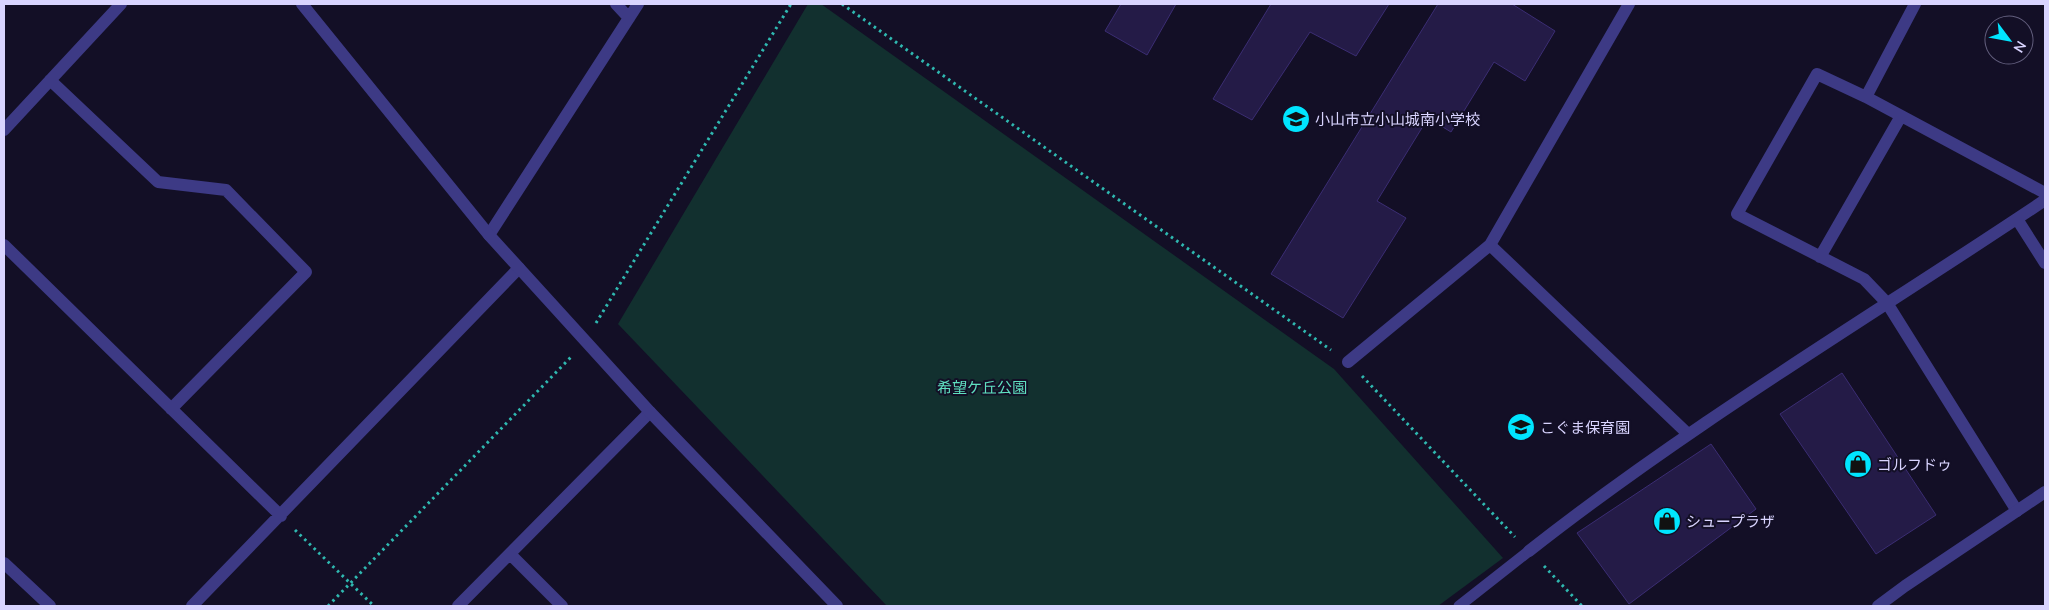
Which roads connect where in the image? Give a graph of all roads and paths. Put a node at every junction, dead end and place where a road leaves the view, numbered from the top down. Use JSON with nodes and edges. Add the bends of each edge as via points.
{"nodes":[{"id":1,"x":121,"y":4,"type":"edge"},
{"id":2,"x":302,"y":4,"type":"edge"},
{"id":3,"x":616,"y":4,"type":"edge"},
{"id":4,"x":638,"y":4,"type":"edge"},
{"id":5,"x":791,"y":4,"type":"edge"},
{"id":6,"x":842,"y":4,"type":"edge"},
{"id":7,"x":1629,"y":4,"type":"edge"},
{"id":8,"x":1914,"y":4,"type":"edge"},
{"id":9,"x":629,"y":18,"type":"junction"},
{"id":10,"x":50,"y":80,"type":"junction"},
{"id":11,"x":1866,"y":97,"type":"junction"},
{"id":12,"x":1901,"y":116,"type":"junction"},
{"id":13,"x":4,"y":130,"type":"edge"},
{"id":14,"x":2045,"y":193,"type":"edge"},
{"id":15,"x":2045,"y":200,"type":"edge"},
{"id":16,"x":2016,"y":219,"type":"junction"},
{"id":17,"x":489,"y":235,"type":"junction"},
{"id":18,"x":4,"y":245,"type":"edge"},
{"id":19,"x":1490,"y":245,"type":"junction"},
{"id":20,"x":1820,"y":257,"type":"junction"},
{"id":21,"x":2045,"y":263,"type":"edge"},
{"id":22,"x":519,"y":268,"type":"junction"},
{"id":23,"x":1887,"y":304,"type":"junction"},
{"id":24,"x":585,"y":342,"type":"junction"},
{"id":25,"x":1348,"y":362,"type":"junction"},
{"id":26,"x":171,"y":409,"type":"junction"},
{"id":27,"x":650,"y":412,"type":"junction"},
{"id":28,"x":1688,"y":434,"type":"junction"},
{"id":29,"x":2045,"y":492,"type":"edge"},
{"id":30,"x":2017,"y":511,"type":"junction"},
{"id":31,"x":281,"y":516,"type":"junction"},
{"id":32,"x":1528,"y":551,"type":"junction"},
{"id":33,"x":510,"y":554,"type":"junction"},
{"id":34,"x":4,"y":562,"type":"edge"},
{"id":35,"x":350,"y":584,"type":"junction"},
{"id":36,"x":50,"y":606,"type":"edge"},
{"id":37,"x":192,"y":606,"type":"edge"},
{"id":38,"x":328,"y":606,"type":"edge"},
{"id":39,"x":374,"y":606,"type":"edge"},
{"id":40,"x":458,"y":606,"type":"edge"},
{"id":41,"x":562,"y":606,"type":"edge"},
{"id":42,"x":837,"y":606,"type":"edge"},
{"id":43,"x":1459,"y":606,"type":"edge"},
{"id":44,"x":1582,"y":606,"type":"edge"},
{"id":45,"x":1878,"y":606,"type":"edge"}],
"edges":[{"from":1,"to":10,"type":"street"},
{"from":2,"to":17,"type":"street"},
{"from":3,"to":9,"type":"street"},
{"from":4,"to":9,"type":"street"},
{"from":5,"to":24,"type":"path"},
{"from":6,"to":25,"type":"path"},
{"from":7,"to":19,"type":"street"},
{"from":8,"to":11,"type":"street"},
{"from":9,"to":17,"type":"street"},
{"from":10,"to":13,"type":"street"},
{"from":10,"to":26,"type":"street","via":[[158,182],[226,190],[306,272]]},
{"from":11,"to":12,"type":"street"},
{"from":11,"to":20,"type":"street","via":[[1818,74],[1737,214]]},
{"from":12,"to":14,"type":"street"},
{"from":12,"to":20,"type":"street"},
{"from":15,"to":16,"type":"street"},
{"from":16,"to":21,"type":"street"},
{"from":16,"to":23,"type":"street"},
{"from":17,"to":22,"type":"street"},
{"from":18,"to":26,"type":"street"},
{"from":19,"to":25,"type":"street"},
{"from":19,"to":28,"type":"street"},
{"from":20,"to":23,"type":"street","via":[[1864,279]]},
{"from":22,"to":24,"type":"street"},
{"from":22,"to":31,"type":"street"},
{"from":23,"to":28,"type":"street"},
{"from":23,"to":30,"type":"street"},
{"from":24,"to":27,"type":"street"},
{"from":24,"to":35,"type":"path"},
{"from":25,"to":32,"type":"path"},
{"from":26,"to":31,"type":"street"},
{"from":27,"to":33,"type":"street"},
{"from":27,"to":42,"type":"street"},
{"from":28,"to":32,"type":"street","via":[[1596,498]]},
{"from":29,"to":30,"type":"street"},
{"from":30,"to":45,"type":"street"},
{"from":31,"to":35,"type":"path"},
{"from":31,"to":37,"type":"street"},
{"from":32,"to":43,"type":"lane"},
{"from":32,"to":44,"type":"path"},
{"from":33,"to":40,"type":"street"},
{"from":33,"to":41,"type":"street"},
{"from":34,"to":36,"type":"street"},
{"from":35,"to":38,"type":"path"},
{"from":35,"to":39,"type":"path"}]}
